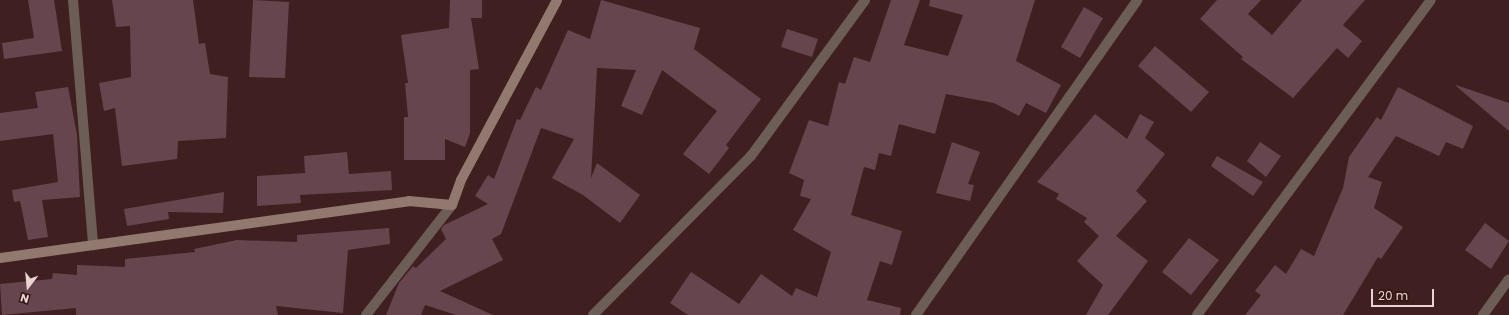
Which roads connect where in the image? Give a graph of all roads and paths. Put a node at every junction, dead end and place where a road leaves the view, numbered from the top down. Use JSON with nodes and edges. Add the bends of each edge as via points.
{"nodes":[{"id":1,"x":73,"y":0,"type":"edge"},
{"id":2,"x":557,"y":0,"type":"edge"},
{"id":3,"x":865,"y":0,"type":"edge"},
{"id":4,"x":1137,"y":0,"type":"edge"},
{"id":5,"x":1431,"y":0,"type":"edge"},
{"id":6,"x":452,"y":205,"type":"junction"},
{"id":7,"x":93,"y":246,"type":"junction"},
{"id":8,"x":0,"y":258,"type":"edge"},
{"id":9,"x":1509,"y":279,"type":"edge"},
{"id":10,"x":366,"y":315,"type":"edge"},
{"id":11,"x":593,"y":315,"type":"edge"},
{"id":12,"x":916,"y":315,"type":"edge"},
{"id":13,"x":1197,"y":315,"type":"edge"},
{"id":14,"x":1483,"y":315,"type":"edge"}],
"edges":[{"from":1,"to":7,"type":"street"},
{"from":2,"to":6,"type":"street","via":[[461,180]]},
{"from":3,"to":11,"type":"street","via":[[751,156]]},
{"from":4,"to":12,"type":"street"},
{"from":5,"to":13,"type":"street"},
{"from":6,"to":7,"type":"street","via":[[409,201]]},
{"from":6,"to":10,"type":"street"},
{"from":7,"to":8,"type":"street"},
{"from":9,"to":14,"type":"street"}]}
